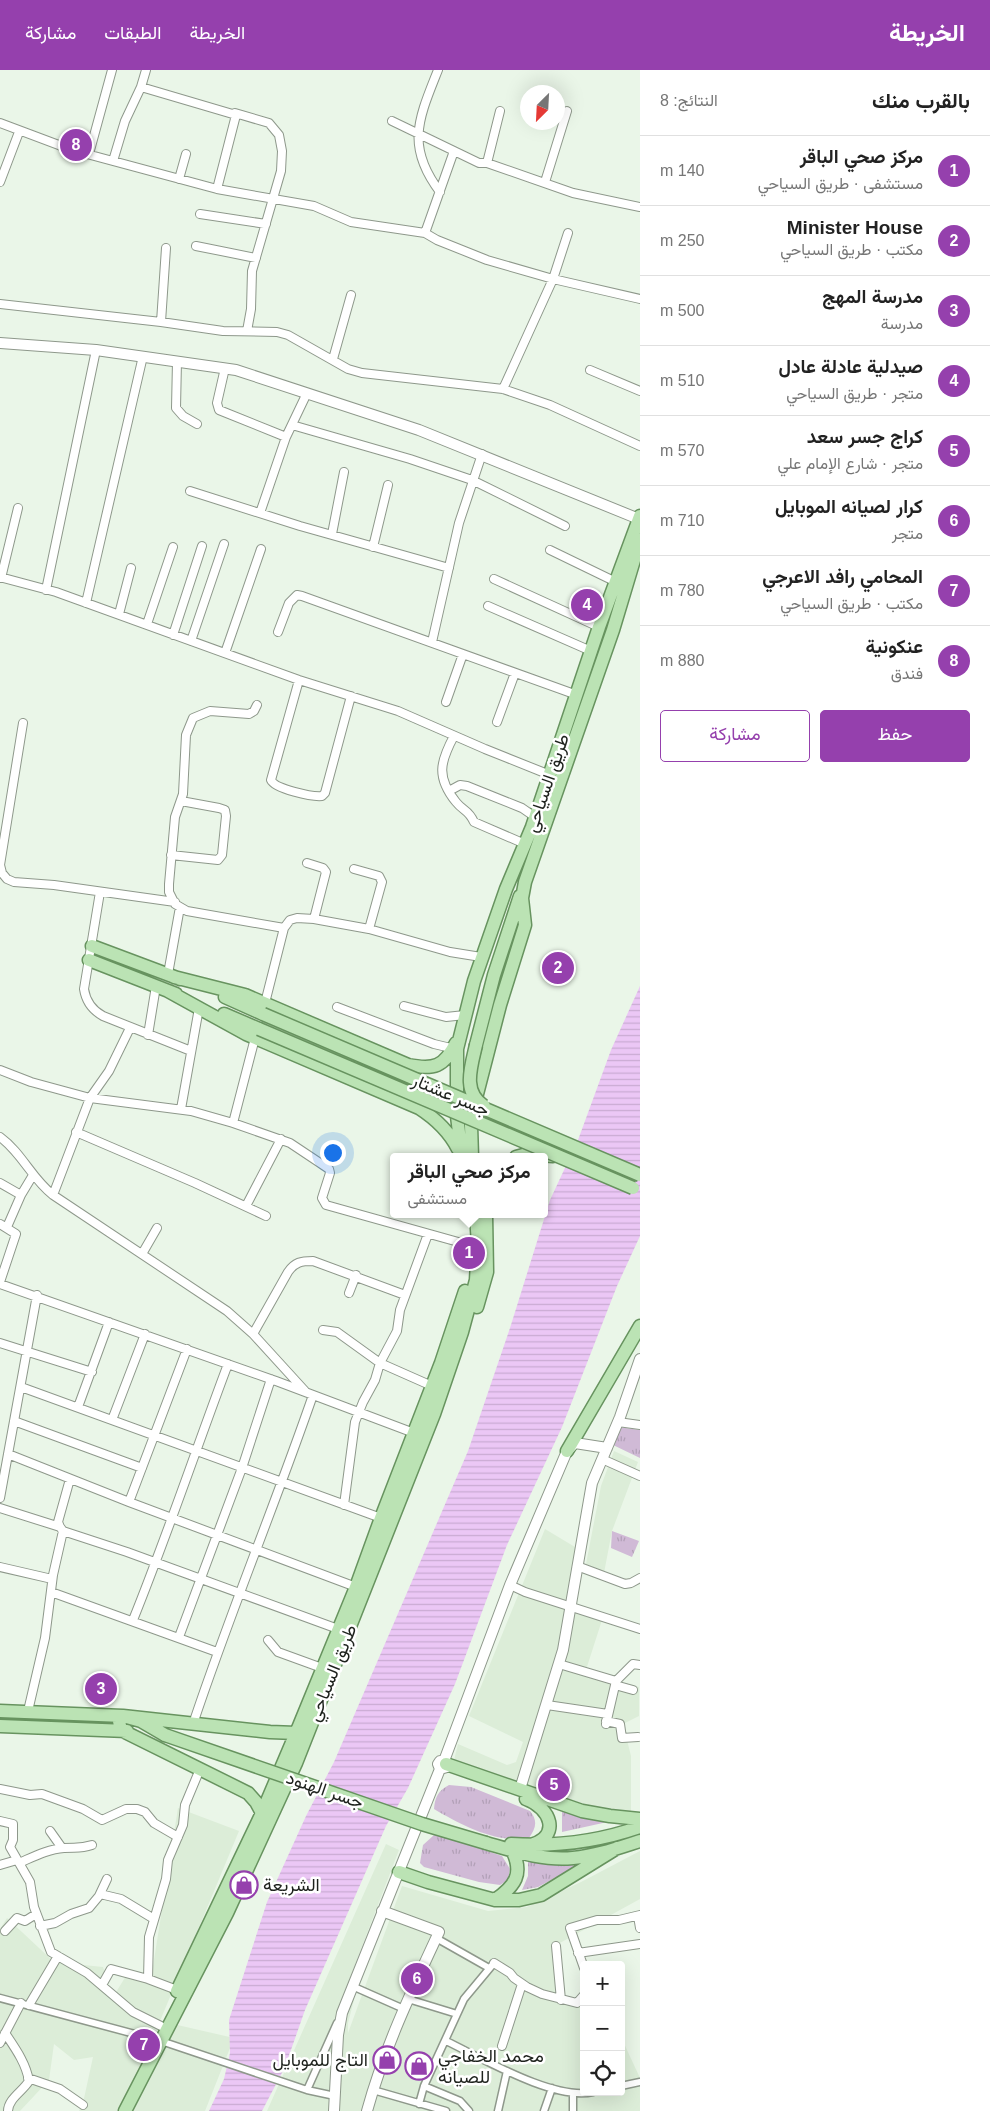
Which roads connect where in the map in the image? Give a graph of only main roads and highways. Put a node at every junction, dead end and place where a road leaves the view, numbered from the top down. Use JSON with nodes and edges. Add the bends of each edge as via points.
{"nodes":[{"id":1,"x":640,"y":517,"type":"edge"},
{"id":2,"x":640,"y":540,"type":"edge"},
{"id":3,"x":525,"y":882,"type":"junction"},
{"id":4,"x":92,"y":946,"type":"road end"},
{"id":5,"x":89,"y":960,"type":"road end"},
{"id":6,"x":162,"y":988,"type":"junction"},
{"id":7,"x":264,"y":1008,"type":"junction"},
{"id":8,"x":257,"y":1034,"type":"junction"},
{"id":9,"x":455,"y":1049,"type":"junction"},
{"id":10,"x":499,"y":1115,"type":"junction"},
{"id":11,"x":460,"y":1153,"type":"edge"},
{"id":12,"x":461,"y":1153,"type":"edge"},
{"id":13,"x":472,"y":1153,"type":"edge"},
{"id":14,"x":548,"y":1156,"type":"edge"},
{"id":15,"x":568,"y":1160,"type":"junction"},
{"id":16,"x":640,"y":1175,"type":"edge"},
{"id":17,"x":636,"y":1190,"type":"edge"},
{"id":18,"x":467,"y":1218,"type":"edge"},
{"id":19,"x":476,"y":1218,"type":"edge"},
{"id":20,"x":486,"y":1218,"type":"edge"},
{"id":21,"x":640,"y":1326,"type":"edge"},
{"id":22,"x":434,"y":1414,"type":"junction"},
{"id":23,"x":419,"y":1436,"type":"junction"},
{"id":24,"x":567,"y":1451,"type":"road end"},
{"id":25,"x":0,"y":1711,"type":"edge"},
{"id":26,"x":117,"y":1715,"type":"junction"},
{"id":27,"x":0,"y":1726,"type":"edge"},
{"id":28,"x":115,"y":1730,"type":"junction"},
{"id":29,"x":296,"y":1732,"type":"junction"},
{"id":30,"x":165,"y":1735,"type":"junction"},
{"id":31,"x":262,"y":1813,"type":"junction"},
{"id":32,"x":640,"y":1819,"type":"edge"},
{"id":33,"x":640,"y":1827,"type":"edge"},
{"id":34,"x":640,"y":1841,"type":"edge"},
{"id":35,"x":486,"y":1843,"type":"junction"},
{"id":36,"x":530,"y":1846,"type":"junction"},
{"id":37,"x":617,"y":1848,"type":"junction"},
{"id":38,"x":512,"y":1850,"type":"junction"},
{"id":39,"x":400,"y":1869,"type":"road end"},
{"id":40,"x":495,"y":1900,"type":"junction"},
{"id":41,"x":225,"y":1903,"type":"junction"},
{"id":42,"x":217,"y":1920,"type":"junction"},
{"id":43,"x":158,"y":2040,"type":"junction"},
{"id":44,"x":120,"y":2111,"type":"edge"},
{"id":45,"x":125,"y":2111,"type":"edge"}],
"edges":[{"from":1,"to":9,"type":"main road","name":"طريق السياحي","via":[[535,817],[481,957]]},
{"from":2,"to":3,"type":"main road","name":"طريق السياحي","via":[[613,630]]},
{"from":3,"to":10,"type":"main road","bridge":true,"via":[[494,975],[469,1081],[478,1103]]},
{"from":3,"to":13,"type":"main road","name":"طريق السياحي","via":[[522,898],[524,925],[484,1063],[471,1125]]},
{"from":4,"to":7,"type":"main road"},
{"from":5,"to":6,"type":"main road"},
{"from":6,"to":8,"type":"main road"},
{"from":6,"to":8,"type":"main road"},
{"from":7,"to":9,"type":"main road","via":[[425,1068],[445,1061]]},
{"from":7,"to":10,"type":"main road","name":"جسر عشتار","bridge":true},
{"from":8,"to":11,"type":"main road","via":[[419,1108],[447,1130]]},
{"from":8,"to":15,"type":"main road","name":"جسر عشتار","bridge":true},
{"from":9,"to":12,"type":"main road","name":"طريق السياحي"},
{"from":10,"to":16,"type":"main road","name":"جسر عشتار","bridge":true},
{"from":14,"to":15,"type":"main road","bridge":true},
{"from":15,"to":17,"type":"main road","name":"جسر عشتار","bridge":true},
{"from":18,"to":23,"type":"main road","name":"طريق السياحي","via":[[469,1244],[465,1293],[432,1386]]},
{"from":19,"to":22,"type":"main road","name":"طريق السياحي","via":[[478,1245],[474,1288]]},
{"from":20,"to":22,"type":"main road","via":[[488,1272]]},
{"from":21,"to":24,"type":"main road"},
{"from":22,"to":23,"type":"main road","name":"طريق السياحي"},
{"from":23,"to":29,"type":"main road","name":"طريق السياحي","via":[[381,1518]]},
{"from":23,"to":41,"type":"main road","name":"طريق السياحي","via":[[296,1763]]},
{"from":25,"to":26,"type":"main road"},
{"from":26,"to":28,"type":"main road","via":[[119,1724]]},
{"from":26,"to":29,"type":"main road"},
{"from":26,"to":30,"type":"main road","via":[[141,1722]]},
{"from":27,"to":28,"type":"main road"},
{"from":28,"to":30,"type":"main road"},
{"from":28,"to":31,"type":"main road","via":[[248,1793]]},
{"from":29,"to":31,"type":"main road","name":"طريق السياحي"},
{"from":30,"to":35,"type":"main road","name":"جسر الهنود","bridge":true},
{"from":31,"to":41,"type":"main road","name":"طريق السياحي"},
{"from":32,"to":36,"type":"main road","via":[[582,1811],[444,1766],[539,1805],[548,1815],[549,1828],[545,1838]]},
{"from":33,"to":36,"type":"main road","via":[[570,1845]]},
{"from":34,"to":37,"type":"main road"},
{"from":35,"to":36,"type":"main road"},
{"from":35,"to":38,"type":"main road"},
{"from":37,"to":38,"type":"main road","via":[[572,1858]]},
{"from":37,"to":40,"type":"main road","via":[[541,1894],[519,1900]]},
{"from":38,"to":40,"type":"main road","via":[[518,1868],[516,1878],[512,1886]]},
{"from":39,"to":40,"type":"main road","via":[[428,1882]]},
{"from":41,"to":42,"type":"main road","name":"طريق السياحي"},
{"from":42,"to":43,"type":"main road","name":"طريق السياحي"},
{"from":42,"to":43,"type":"main road","name":"طريق السياحي","via":[[177,1990]]},
{"from":43,"to":44,"type":"main road","name":"طريق السياحي"},
{"from":43,"to":45,"type":"main road","name":"طريق السياحي"}]}
